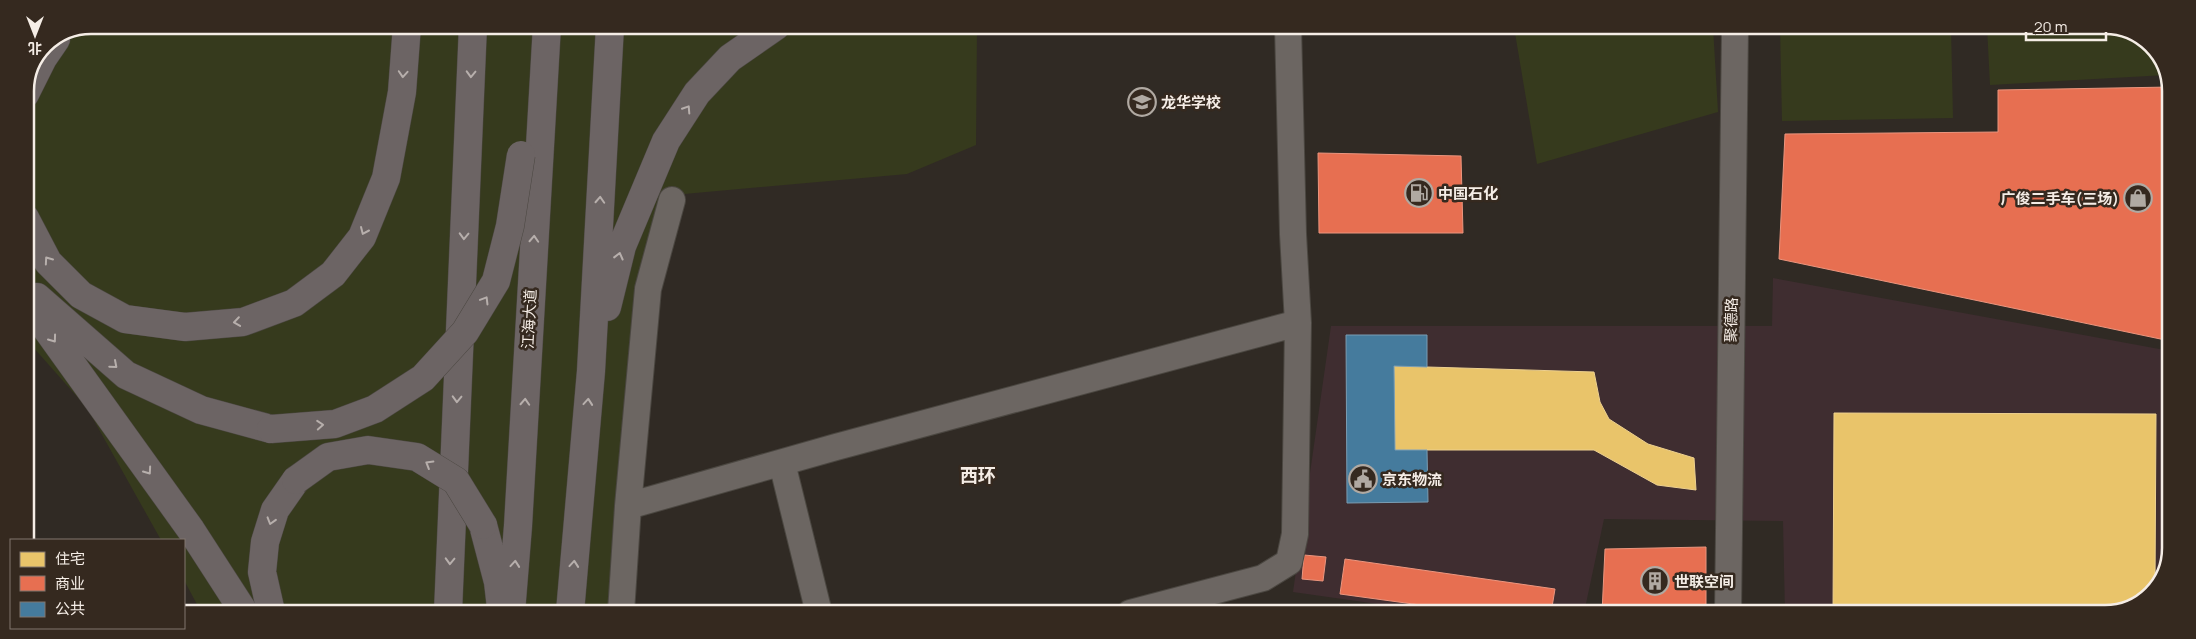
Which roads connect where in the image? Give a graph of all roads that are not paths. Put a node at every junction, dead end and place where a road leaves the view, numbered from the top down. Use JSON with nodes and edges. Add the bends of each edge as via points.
{"nodes":[{"id":1,"x":405,"y":34,"type":"edge"},
{"id":2,"x":473,"y":34,"type":"edge"},
{"id":3,"x":538,"y":34,"type":"edge"},
{"id":4,"x":547,"y":34,"type":"edge"},
{"id":5,"x":610,"y":34,"type":"edge"},
{"id":6,"x":764,"y":34,"type":"edge"},
{"id":7,"x":1288,"y":34,"type":"edge"},
{"id":8,"x":1735,"y":34,"type":"edge"},
{"id":9,"x":672,"y":200,"type":"dead end"},
{"id":10,"x":34,"y":235,"type":"edge"},
{"id":11,"x":34,"y":294,"type":"edge"},
{"id":12,"x":34,"y":312,"type":"edge"},
{"id":13,"x":1298,"y":323,"type":"junction"},
{"id":14,"x":591,"y":371,"type":"junction"},
{"id":15,"x":782,"y":463,"type":"junction"},
{"id":16,"x":628,"y":506,"type":"junction"},
{"id":17,"x":239,"y":605,"type":"edge"},
{"id":18,"x":269,"y":605,"type":"edge"},
{"id":19,"x":448,"y":605,"type":"edge"},
{"id":20,"x":500,"y":605,"type":"edge"},
{"id":21,"x":512,"y":605,"type":"edge"},
{"id":22,"x":571,"y":605,"type":"edge"},
{"id":23,"x":621,"y":605,"type":"edge"},
{"id":24,"x":817,"y":605,"type":"edge"},
{"id":25,"x":1160,"y":605,"type":"edge"},
{"id":26,"x":1728,"y":605,"type":"edge"}],
"edges":[{"from":1,"to":10,"type":"highway","one_way":true,"via":[[402,92],[386,178],[362,237],[333,274],[294,303],[242,322],[185,327],[125,319],[81,295],[48,262]]},
{"from":2,"to":19,"type":"highway","one_way":true},
{"from":11,"to":3,"type":"highway","one_way":true,"bridge":true,"via":[[126,375],[201,410],[271,429],[335,424],[375,409],[423,378],[465,332],[496,282],[510,226]]},
{"from":21,"to":4,"type":"highway","name":"江海大道","one_way":true},
{"from":14,"to":5,"type":"highway","one_way":true},
{"from":14,"to":6,"type":"highway","one_way":true,"via":[[622,246],[666,141],[697,93],[730,58]]},
{"from":7,"to":13,"type":"street"},
{"from":8,"to":26,"type":"street","name":"聚德路"},
{"from":9,"to":16,"type":"street","via":[[648,289]]},
{"from":12,"to":17,"type":"highway","one_way":true,"via":[[191,530]]},
{"from":13,"to":15,"type":"street"},
{"from":13,"to":25,"type":"street","via":[[1296,534],[1289,562],[1263,578]]},
{"from":22,"to":14,"type":"highway","one_way":true},
{"from":15,"to":16,"type":"street"},
{"from":15,"to":24,"type":"street"},
{"from":16,"to":23,"type":"street"},
{"from":20,"to":18,"type":"highway","one_way":true,"bridge":true,"via":[[498,582],[483,525],[456,481],[416,457],[368,450],[328,457],[296,480],[275,510],[265,542],[262,572]]}]}
